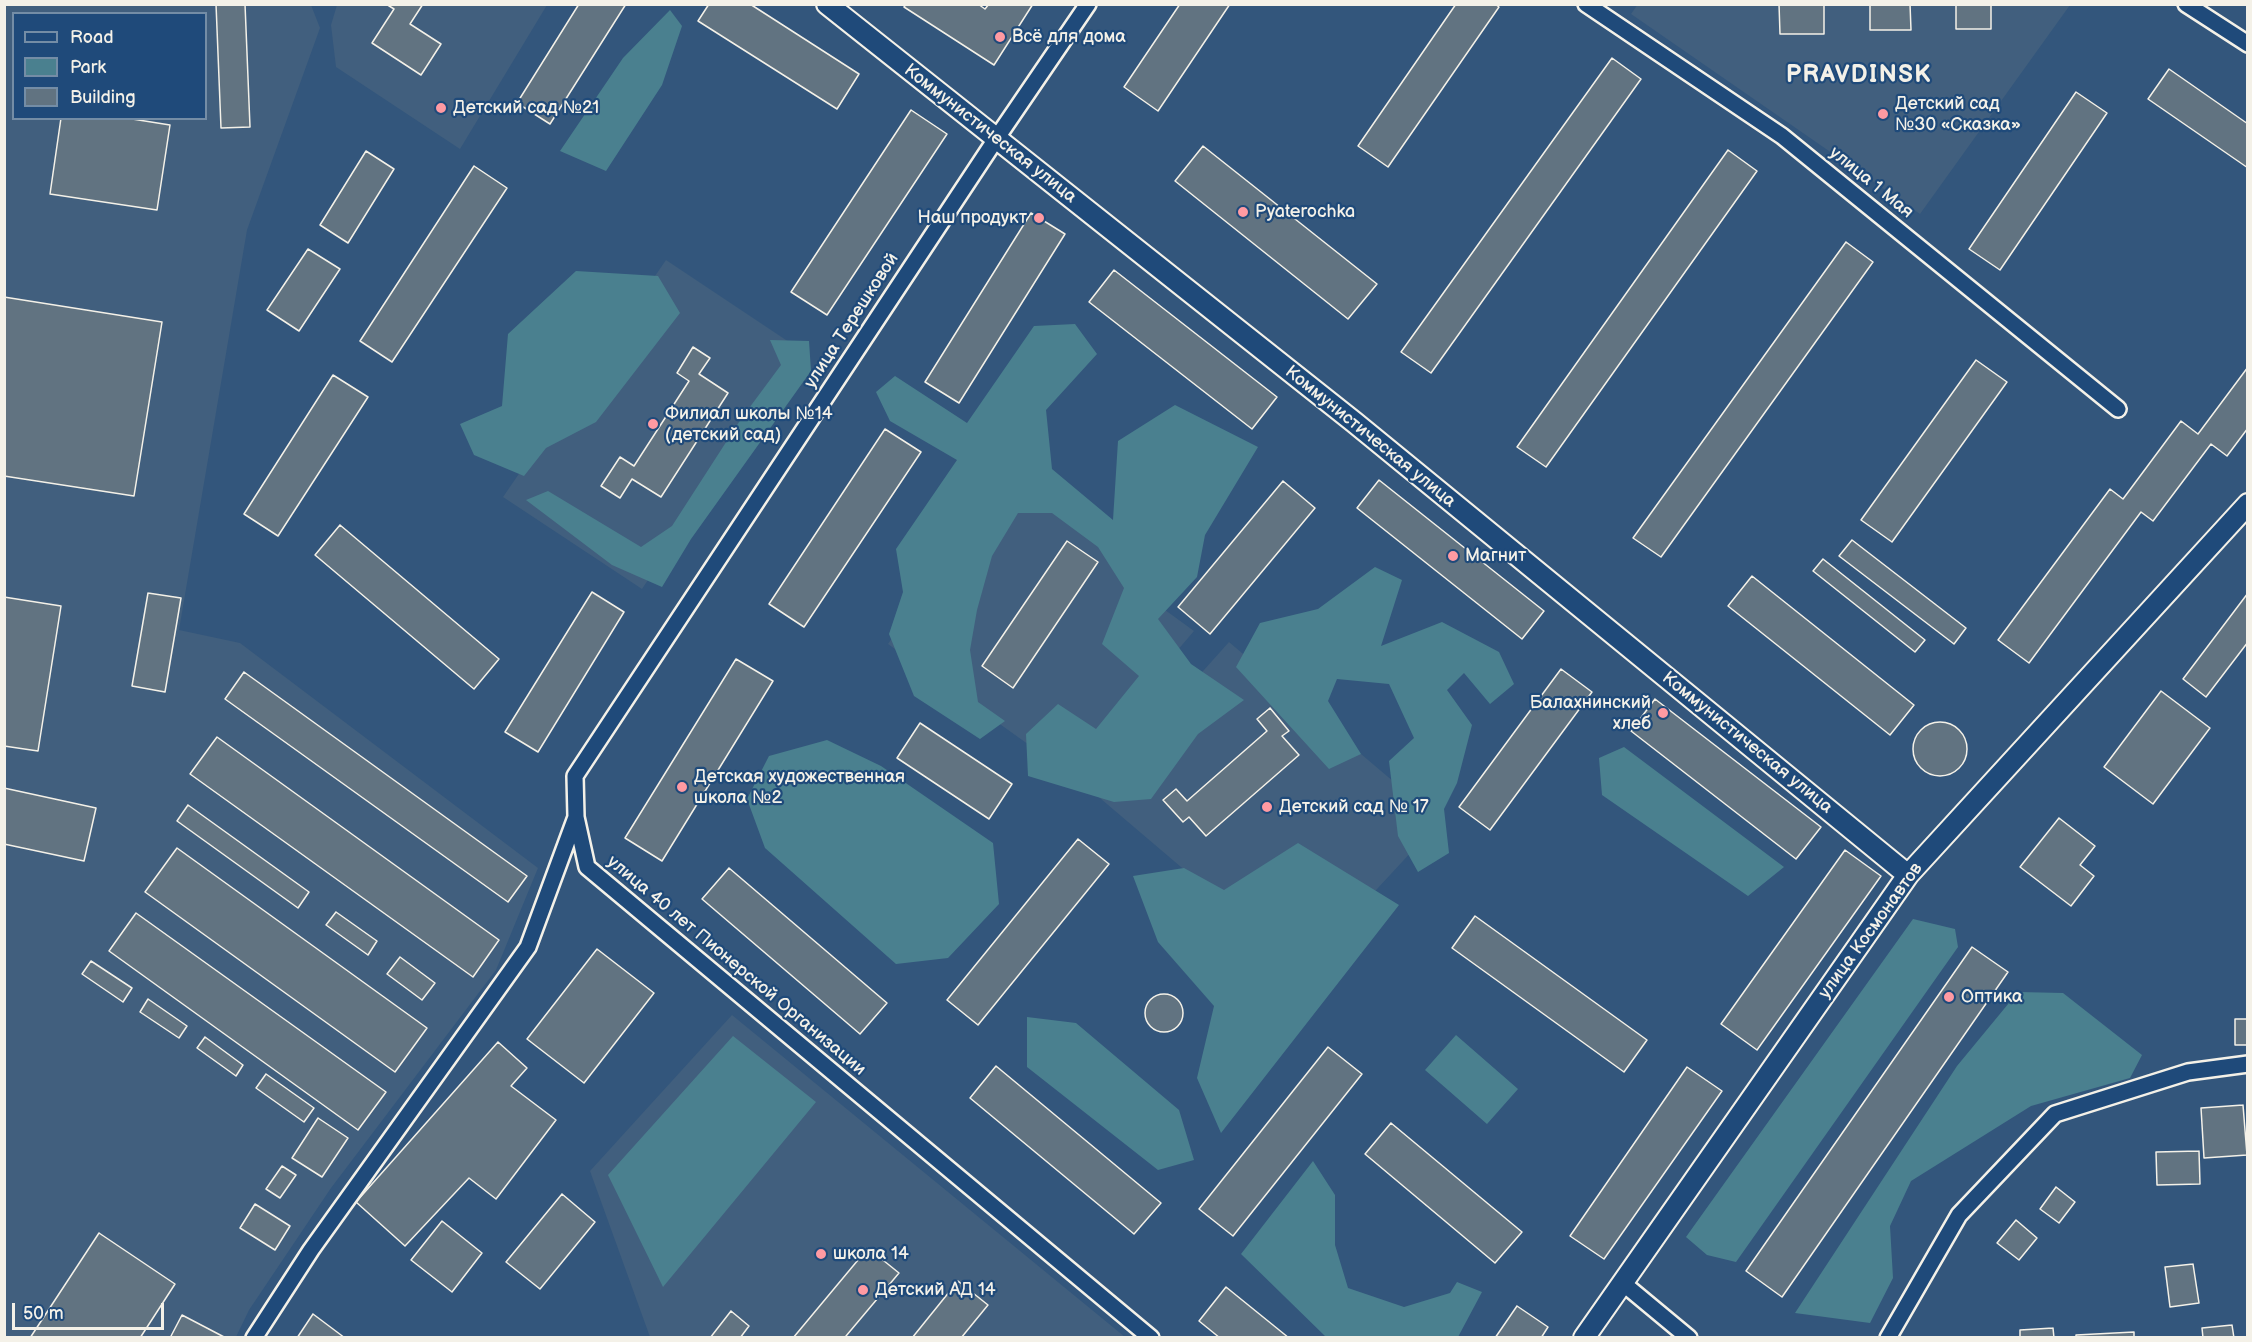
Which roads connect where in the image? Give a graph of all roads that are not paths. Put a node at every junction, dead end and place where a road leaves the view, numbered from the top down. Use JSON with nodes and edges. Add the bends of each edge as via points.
{"nodes":[{"id":1,"x":827,"y":4,"type":"edge"},
{"id":2,"x":1088,"y":4,"type":"edge"},
{"id":3,"x":1586,"y":4,"type":"edge"},
{"id":4,"x":2186,"y":4,"type":"edge"},
{"id":5,"x":2247,"y":44,"type":"edge"},
{"id":6,"x":996,"y":139,"type":"junction"},
{"id":7,"x":2118,"y":409,"type":"dead end"},
{"id":8,"x":2247,"y":504,"type":"edge"},
{"id":9,"x":576,"y":817,"type":"junction"},
{"id":10,"x":1908,"y":874,"type":"junction"},
{"id":11,"x":2247,"y":1064,"type":"edge"},
{"id":12,"x":1624,"y":1284,"type":"junction"},
{"id":13,"x":254,"y":1338,"type":"edge"},
{"id":14,"x":1152,"y":1338,"type":"edge"},
{"id":15,"x":1584,"y":1338,"type":"edge"},
{"id":16,"x":1689,"y":1338,"type":"edge"},
{"id":17,"x":1888,"y":1338,"type":"edge"}],
"edges":[{"from":1,"to":6,"type":"street","name":"Коммунистическая улица"},
{"from":2,"to":6,"type":"street","name":"улица Терешковой"},
{"from":3,"to":7,"type":"street","name":"улица 1 Мая","via":[[1782,136]]},
{"from":4,"to":5,"type":"street"},
{"from":6,"to":9,"type":"street","name":"улица Терешковой","via":[[575,776]]},
{"from":6,"to":10,"type":"street","name":"Коммунистическая улица","via":[[1354,422]]},
{"from":8,"to":10,"type":"street","name":"улица Космонавтов"},
{"from":9,"to":13,"type":"street","via":[[528,947],[311,1250]]},
{"from":9,"to":14,"type":"street","name":"улица 40 лет Пионерской Организации","via":[[587,867]]},
{"from":10,"to":12,"type":"street","name":"улица Космонавтов"},
{"from":11,"to":17,"type":"street","via":[[2188,1072],[2055,1114],[1959,1215]]},
{"from":12,"to":15,"type":"street","name":"улица Космонавтов"},
{"from":12,"to":16,"type":"street"}]}
